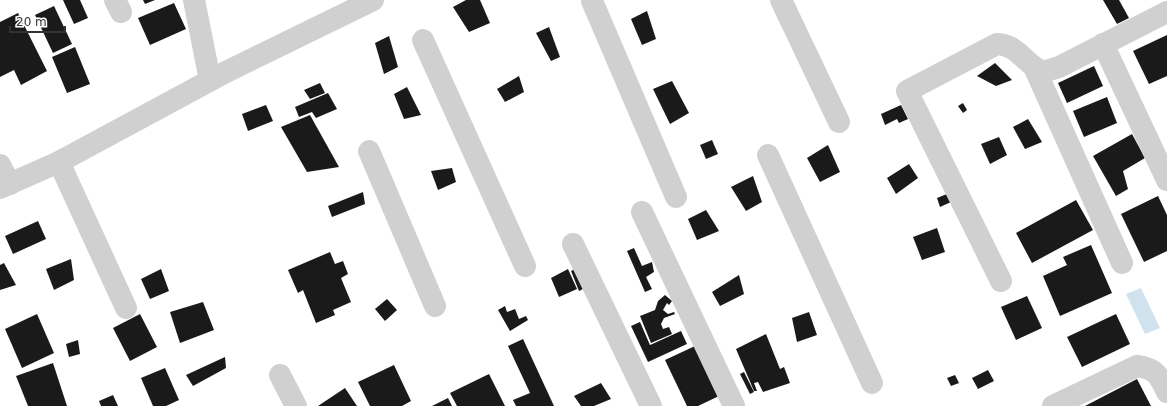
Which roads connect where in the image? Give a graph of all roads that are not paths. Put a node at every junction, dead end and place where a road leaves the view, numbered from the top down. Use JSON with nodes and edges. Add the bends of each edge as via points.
{"nodes":[{"id":1,"x":194,"y":0,"type":"edge"},
{"id":2,"x":373,"y":0,"type":"edge"},
{"id":3,"x":781,"y":0,"type":"edge"},
{"id":4,"x":592,"y":1,"type":"edge"},
{"id":5,"x":1167,"y":12,"type":"edge"},
{"id":6,"x":423,"y":40,"type":"dead end"},
{"id":7,"x":1103,"y":44,"type":"junction"},
{"id":8,"x":1035,"y":68,"type":"junction"},
{"id":9,"x":210,"y":80,"type":"junction"},
{"id":10,"x":839,"y":122,"type":"dead end"},
{"id":11,"x":1160,"y":147,"type":"edge"},
{"id":12,"x":369,"y":151,"type":"dead end"},
{"id":13,"x":768,"y":155,"type":"dead end"},
{"id":14,"x":60,"y":162,"type":"junction"},
{"id":15,"x":3,"y":179,"type":"edge"},
{"id":16,"x":1167,"y":180,"type":"edge"},
{"id":17,"x":676,"y":197,"type":"dead end"},
{"id":18,"x":642,"y":212,"type":"dead end"},
{"id":19,"x":573,"y":244,"type":"dead end"},
{"id":20,"x":1122,"y":263,"type":"dead end"},
{"id":21,"x":525,"y":266,"type":"dead end"},
{"id":22,"x":1001,"y":281,"type":"dead end"},
{"id":23,"x":435,"y":306,"type":"dead end"},
{"id":24,"x":126,"y":308,"type":"dead end"},
{"id":25,"x":280,"y":375,"type":"dead end"},
{"id":26,"x":872,"y":383,"type":"dead end"},
{"id":27,"x":1167,"y":392,"type":"edge"},
{"id":28,"x":296,"y":406,"type":"edge"},
{"id":29,"x":651,"y":406,"type":"edge"},
{"id":30,"x":734,"y":406,"type":"edge"},
{"id":31,"x":1053,"y":406,"type":"edge"}],
"edges":[{"from":1,"to":9,"type":"street"},
{"from":2,"to":9,"type":"street"},
{"from":3,"to":10,"type":"street"},
{"from":4,"to":17,"type":"street"},
{"from":5,"to":7,"type":"street"},
{"from":6,"to":21,"type":"street"},
{"from":7,"to":8,"type":"street","via":[[1059,67],[1044,72]]},
{"from":7,"to":11,"type":"street"},
{"from":8,"to":20,"type":"street"},
{"from":8,"to":22,"type":"street","via":[[1014,48],[997,44],[906,91]]},
{"from":9,"to":14,"type":"street"},
{"from":11,"to":16,"type":"street"},
{"from":12,"to":23,"type":"street"},
{"from":13,"to":26,"type":"street"},
{"from":14,"to":15,"type":"street"},
{"from":14,"to":24,"type":"street"},
{"from":18,"to":30,"type":"street"},
{"from":19,"to":29,"type":"street"},
{"from":25,"to":28,"type":"street"},
{"from":27,"to":31,"type":"street","via":[[1158,374],[1137,366]]}]}
